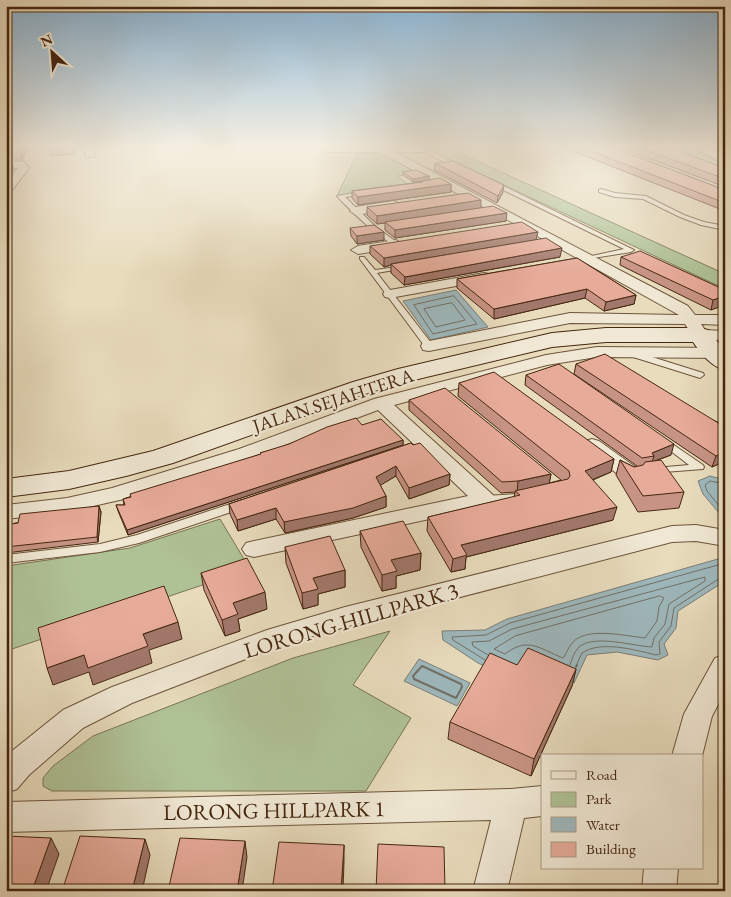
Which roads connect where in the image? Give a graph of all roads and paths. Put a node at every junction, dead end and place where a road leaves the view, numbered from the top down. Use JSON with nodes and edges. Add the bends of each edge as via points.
{"nodes":[{"id":1,"x":453,"y":188,"type":"edge"},
{"id":2,"x":504,"y":188,"type":"edge"},
{"id":3,"x":601,"y":191,"type":"dead end"},
{"id":4,"x":369,"y":192,"type":"edge"},
{"id":5,"x":469,"y":195,"type":"junction"},
{"id":6,"x":450,"y":197,"type":"edge"},
{"id":7,"x":403,"y":204,"type":"edge"},
{"id":8,"x":356,"y":211,"type":"junction"},
{"id":9,"x":525,"y":224,"type":"junction"},
{"id":10,"x":384,"y":226,"type":"edge"},
{"id":11,"x":506,"y":227,"type":"edge"},
{"id":12,"x":374,"y":228,"type":"junction"},
{"id":13,"x":725,"y":228,"type":"edge"},
{"id":14,"x":401,"y":243,"type":"joint"},
{"id":15,"x":360,"y":254,"type":"joint"},
{"id":16,"x":589,"y":258,"type":"junction"},
{"id":17,"x":570,"y":262,"type":"edge"},
{"id":18,"x":412,"y":266,"type":"edge"},
{"id":19,"x":373,"y":272,"type":"junction"},
{"id":20,"x":494,"y":275,"type":"edge"},
{"id":21,"x":390,"y":294,"type":"junction"},
{"id":22,"x":725,"y":320,"type":"edge"},
{"id":23,"x":713,"y":343,"type":"edge"},
{"id":24,"x":429,"y":346,"type":"joint"},
{"id":25,"x":597,"y":352,"type":"junction"},
{"id":26,"x":628,"y":352,"type":"junction"},
{"id":27,"x":546,"y":360,"type":"junction"},
{"id":28,"x":562,"y":371,"type":"edge"},
{"id":29,"x":631,"y":372,"type":"edge"},
{"id":30,"x":493,"y":373,"type":"junction"},
{"id":31,"x":700,"y":375,"type":"dead end"},
{"id":32,"x":516,"y":390,"type":"edge"},
{"id":33,"x":382,"y":403,"type":"junction"},
{"id":34,"x":651,"y":433,"type":"edge"},
{"id":35,"x":578,"y":434,"type":"edge"},
{"id":36,"x":631,"y":474,"type":"joint"},
{"id":37,"x":6,"y":488,"type":"edge"},
{"id":38,"x":526,"y":496,"type":"edge"},
{"id":39,"x":485,"y":500,"type":"junction"},
{"id":40,"x":250,"y":502,"type":"edge"},
{"id":41,"x":6,"y":512,"type":"edge"},
{"id":42,"x":725,"y":538,"type":"edge"},
{"id":43,"x":254,"y":549,"type":"dead end"},
{"id":44,"x":6,"y":559,"type":"edge"},
{"id":45,"x":725,"y":666,"type":"edge"},
{"id":46,"x":688,"y":754,"type":"edge"},
{"id":47,"x":6,"y":779,"type":"edge"},
{"id":48,"x":541,"y":801,"type":"edge"},
{"id":49,"x":511,"y":804,"type":"junction"},
{"id":50,"x":6,"y":817,"type":"edge"},
{"id":51,"x":661,"y":870,"type":"edge"},
{"id":52,"x":490,"y":891,"type":"edge"},
{"id":53,"x":659,"y":891,"type":"edge"}],
"edges":[{"from":1,"to":5,"type":"street"},
{"from":2,"to":16,"type":"lane","via":[[631,250]]},
{"from":3,"to":13,"type":"lane","via":[[644,197],[682,216]]},
{"from":4,"to":8,"type":"lane","via":[[340,196]]},
{"from":5,"to":6,"type":"street"},
{"from":5,"to":9,"type":"street","via":[[492,210]]},
{"from":7,"to":8,"type":"street"},
{"from":8,"to":12,"type":"lane"},
{"from":9,"to":11,"type":"street"},
{"from":9,"to":16,"type":"street","via":[[552,242]]},
{"from":10,"to":12,"type":"lane"},
{"from":12,"to":14,"type":"lane"},
{"from":14,"to":15,"type":"street"},
{"from":15,"to":19,"type":"lane"},
{"from":16,"to":17,"type":"street"},
{"from":16,"to":23,"type":"street","via":[[683,309]]},
{"from":18,"to":19,"type":"lane"},
{"from":19,"to":21,"type":"lane"},
{"from":20,"to":21,"type":"street"},
{"from":21,"to":24,"type":"lane"},
{"from":22,"to":23,"type":"street"},
{"from":23,"to":24,"type":"street","via":[[570,318]]},
{"from":23,"to":26,"type":"street"},
{"from":23,"to":37,"type":"main road","name":"JALAN SEJAHTERA","via":[[606,335],[552,340],[362,386],[231,434],[116,470]]},
{"from":25,"to":26,"type":"street"},
{"from":25,"to":27,"type":"street"},
{"from":25,"to":29,"type":"street"},
{"from":26,"to":31,"type":"lane"},
{"from":27,"to":28,"type":"lane"},
{"from":27,"to":30,"type":"street"},
{"from":30,"to":32,"type":"street"},
{"from":30,"to":33,"type":"street","via":[[444,391]]},
{"from":33,"to":39,"type":"street","via":[[420,444]]},
{"from":33,"to":41,"type":"street","via":[[246,453],[116,494],[67,505]]},
{"from":34,"to":36,"type":"lane","via":[[699,467]]},
{"from":35,"to":36,"type":"street"},
{"from":38,"to":39,"type":"lane"},
{"from":39,"to":43,"type":"street"},
{"from":40,"to":44,"type":"lane","via":[[139,539],[100,548]]},
{"from":42,"to":47,"type":"street","name":"LORONG HILLPARK 3","via":[[696,533],[672,534],[276,637],[122,695],[73,719]]},
{"from":45,"to":46,"type":"street","via":[[698,714]]},
{"from":48,"to":49,"type":"street","name":"LORONG HILLPARK 1"},
{"from":49,"to":50,"type":"street","name":"LORONG HILLPARK 1"},
{"from":49,"to":52,"type":"street"},
{"from":51,"to":53,"type":"street"}]}
